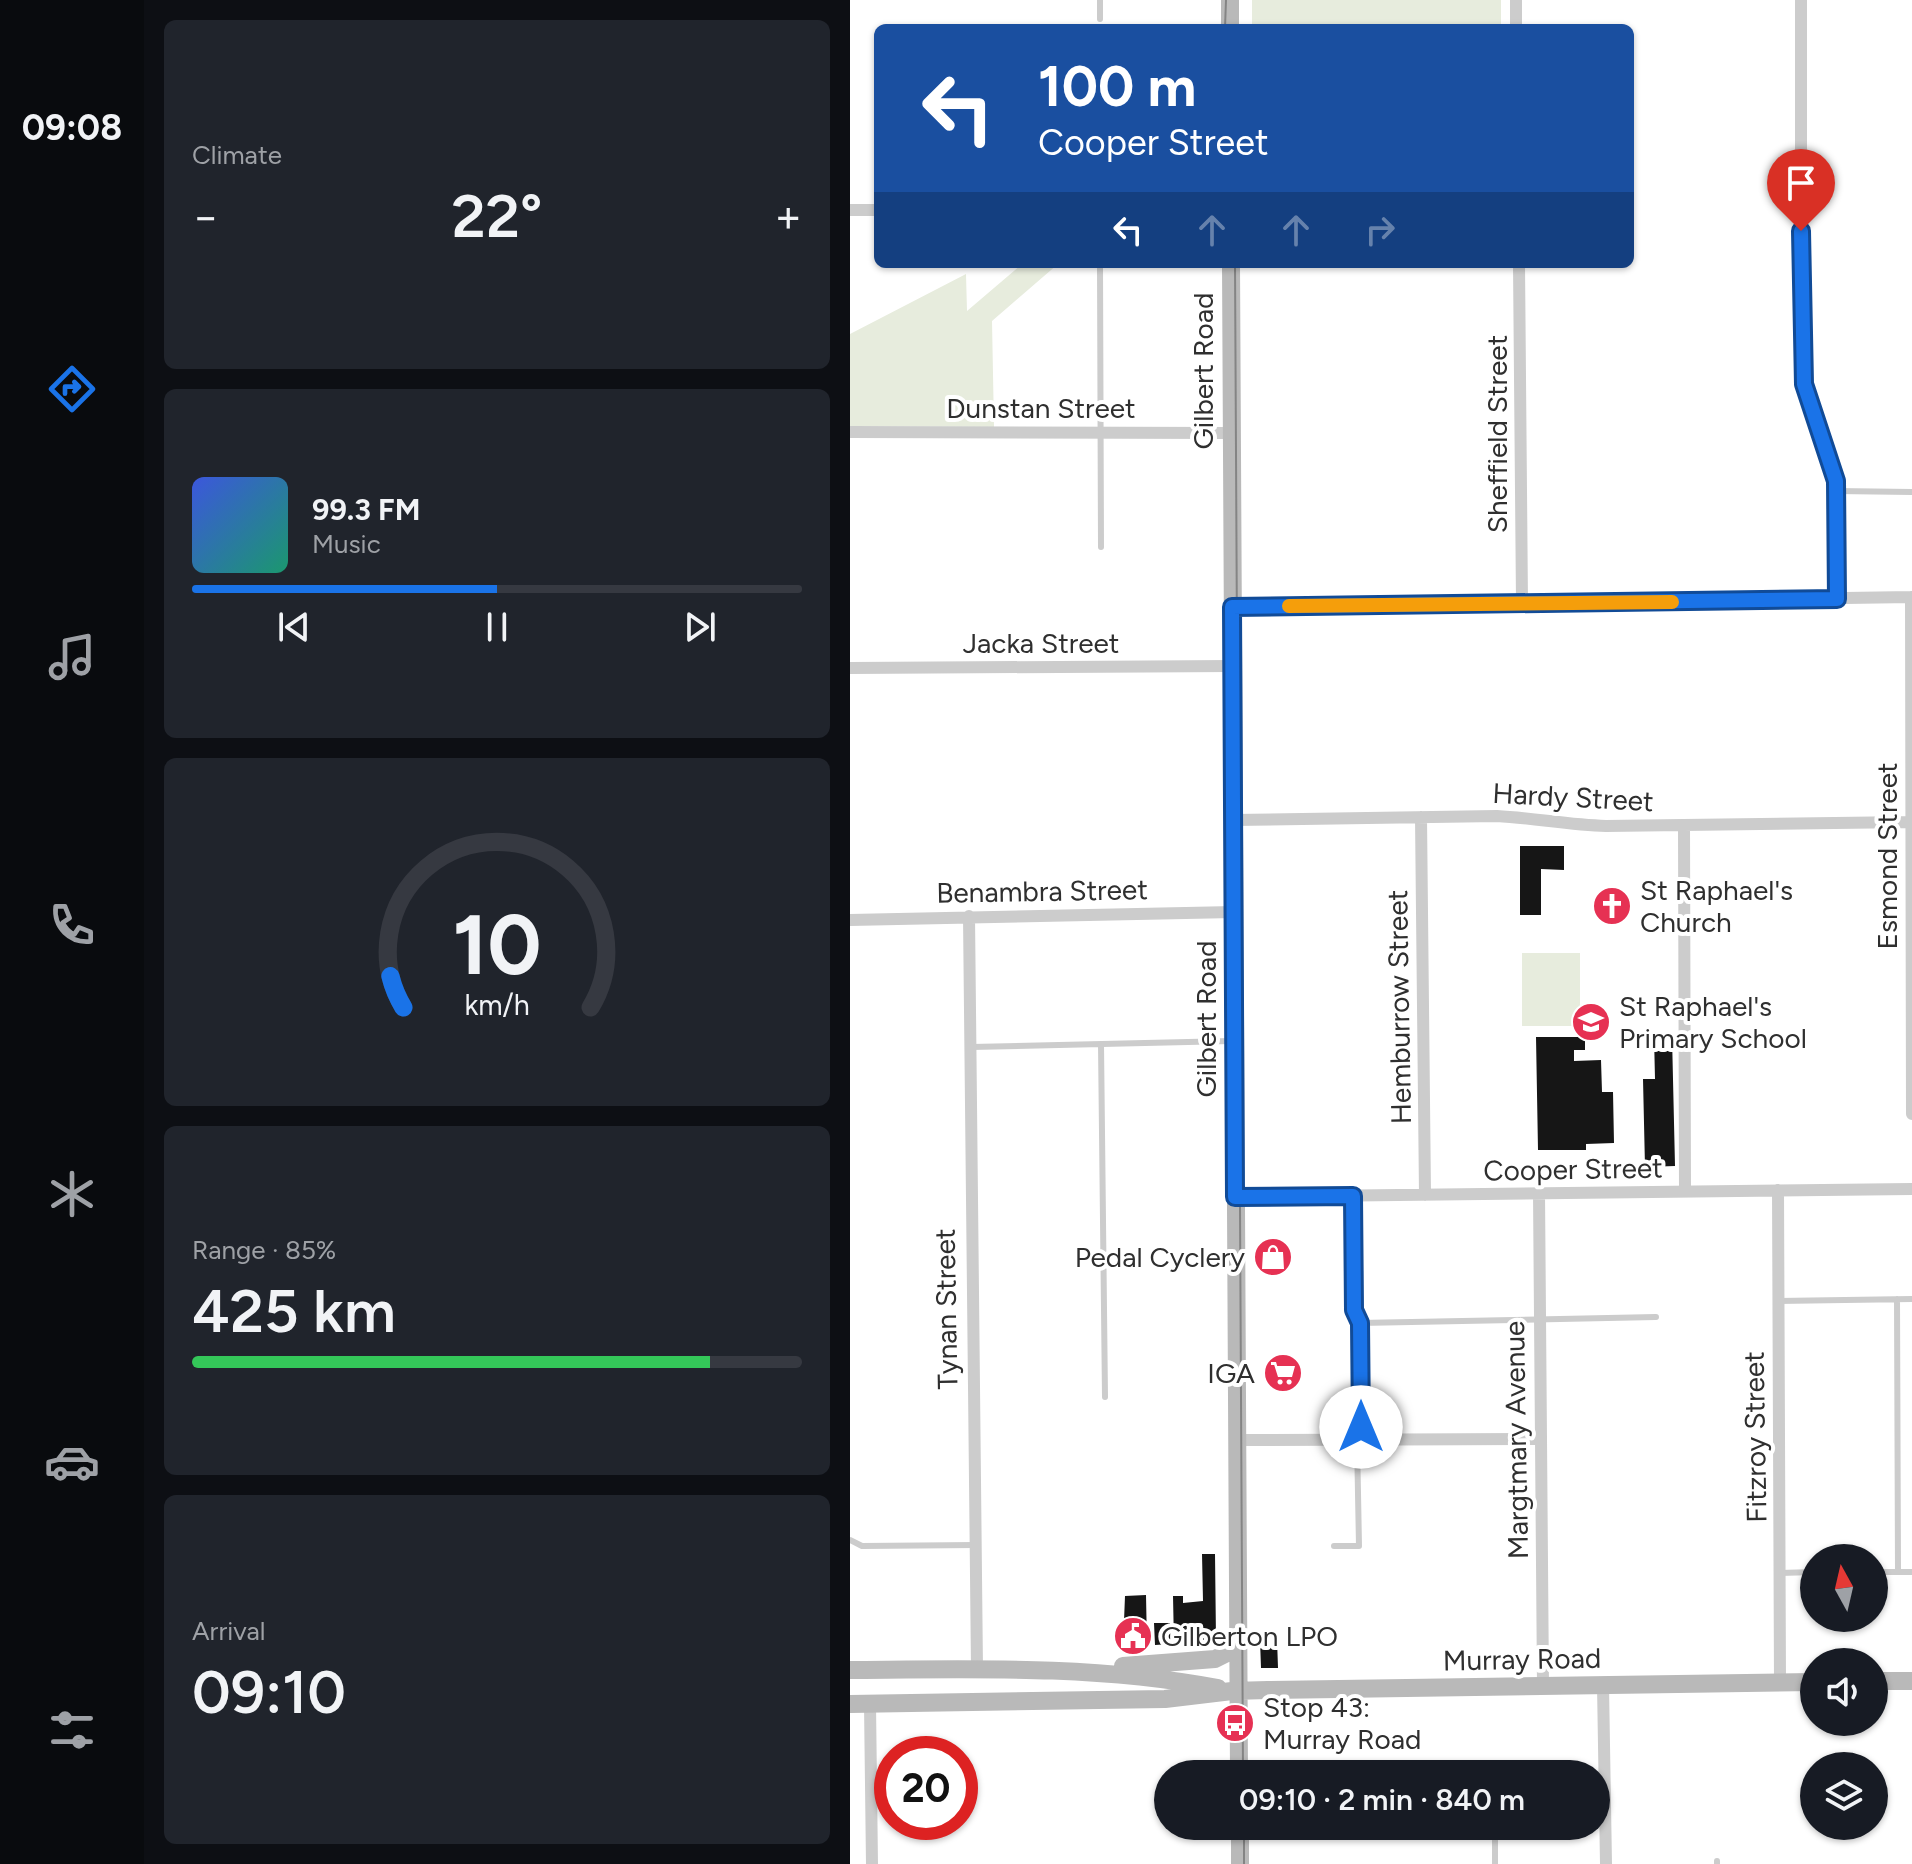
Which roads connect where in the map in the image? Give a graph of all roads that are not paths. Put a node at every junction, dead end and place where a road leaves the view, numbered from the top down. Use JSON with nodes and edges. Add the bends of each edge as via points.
{"nodes":[{"id":1,"x":1100,"y":0,"type":"edge"},
{"id":2,"x":1230,"y":0,"type":"edge"},
{"id":3,"x":1516,"y":0,"type":"edge"},
{"id":4,"x":1801,"y":0,"type":"edge"},
{"id":5,"x":1100,"y":19,"type":"dead end"},
{"id":6,"x":1230,"y":24,"type":"edge"},
{"id":7,"x":1516,"y":24,"type":"edge"},
{"id":8,"x":850,"y":210,"type":"edge"},
{"id":9,"x":874,"y":210,"type":"edge"},
{"id":10,"x":1100,"y":268,"type":"edge"},
{"id":11,"x":1231,"y":268,"type":"edge"},
{"id":12,"x":1519,"y":268,"type":"edge"},
{"id":13,"x":850,"y":432,"type":"edge"},
{"id":14,"x":1100,"y":432,"type":"junction"},
{"id":15,"x":1232,"y":433,"type":"junction"},
{"id":16,"x":1835,"y":491,"type":"junction"},
{"id":17,"x":1912,"y":492,"type":"edge"},
{"id":18,"x":1101,"y":547,"type":"dead end"},
{"id":19,"x":1912,"y":597,"type":"edge"},
{"id":20,"x":1837,"y":599,"type":"junction"},
{"id":21,"x":1522,"y":603,"type":"junction"},
{"id":22,"x":1232,"y":607,"type":"junction"},
{"id":23,"x":1233,"y":666,"type":"junction"},
{"id":24,"x":850,"y":668,"type":"edge"},
{"id":25,"x":1421,"y":817,"type":"junction"},
{"id":26,"x":1233,"y":820,"type":"junction"},
{"id":27,"x":1910,"y":822,"type":"edge"},
{"id":28,"x":1684,"y":825,"type":"junction"},
{"id":29,"x":1234,"y":912,"type":"junction"},
{"id":30,"x":969,"y":916,"type":"junction"},
{"id":31,"x":850,"y":920,"type":"edge"},
{"id":32,"x":1234,"y":1041,"type":"junction"},
{"id":33,"x":1101,"y":1044,"type":"junction"},
{"id":34,"x":971,"y":1047,"type":"junction"},
{"id":35,"x":1912,"y":1114,"type":"edge"},
{"id":36,"x":1912,"y":1189,"type":"edge"},
{"id":37,"x":1778,"y":1190,"type":"junction"},
{"id":38,"x":1685,"y":1191,"type":"junction"},
{"id":39,"x":1539,"y":1193,"type":"junction"},
{"id":40,"x":1425,"y":1195,"type":"junction"},
{"id":41,"x":1353,"y":1196,"type":"junction"},
{"id":42,"x":1235,"y":1197,"type":"junction"},
{"id":43,"x":1897,"y":1299,"type":"junction"},
{"id":44,"x":1912,"y":1299,"type":"edge"},
{"id":45,"x":1777,"y":1301,"type":"junction"},
{"id":46,"x":1656,"y":1317,"type":"dead end"},
{"id":47,"x":1538,"y":1320,"type":"junction"},
{"id":48,"x":1360,"y":1323,"type":"junction"},
{"id":49,"x":1105,"y":1397,"type":"dead end"},
{"id":50,"x":1540,"y":1439,"type":"junction"},
{"id":51,"x":1237,"y":1440,"type":"junction"},
{"id":52,"x":1359,"y":1440,"type":"junction"},
{"id":53,"x":850,"y":1540,"type":"edge"},
{"id":54,"x":976,"y":1545,"type":"junction"},
{"id":55,"x":1334,"y":1546,"type":"dead end"},
{"id":56,"x":1800,"y":1572,"type":"edge"},
{"id":57,"x":1888,"y":1572,"type":"edge"},
{"id":58,"x":1898,"y":1572,"type":"junction"},
{"id":59,"x":1912,"y":1572,"type":"edge"},
{"id":60,"x":1780,"y":1573,"type":"junction"},
{"id":61,"x":1237,"y":1648,"type":"junction"},
{"id":62,"x":977,"y":1669,"type":"junction"},
{"id":63,"x":850,"y":1670,"type":"edge"},
{"id":64,"x":870,"y":1670,"type":"junction"},
{"id":65,"x":1056,"y":1670,"type":"junction"},
{"id":66,"x":1888,"y":1681,"type":"edge"},
{"id":67,"x":1912,"y":1681,"type":"edge"},
{"id":68,"x":1800,"y":1682,"type":"edge"},
{"id":69,"x":1780,"y":1683,"type":"junction"},
{"id":70,"x":1603,"y":1685,"type":"junction"},
{"id":71,"x":1543,"y":1686,"type":"junction"},
{"id":72,"x":1235,"y":1691,"type":"junction"},
{"id":73,"x":977,"y":1701,"type":"junction"},
{"id":74,"x":850,"y":1704,"type":"edge"},
{"id":75,"x":870,"y":1704,"type":"junction"},
{"id":76,"x":1238,"y":1760,"type":"edge"},
{"id":77,"x":1602,"y":1760,"type":"edge"},
{"id":78,"x":1240,"y":1840,"type":"edge"},
{"id":79,"x":1495,"y":1840,"type":"edge"},
{"id":80,"x":1604,"y":1840,"type":"edge"},
{"id":81,"x":872,"y":1864,"type":"edge"},
{"id":82,"x":1240,"y":1864,"type":"edge"},
{"id":83,"x":1495,"y":1864,"type":"edge"},
{"id":84,"x":1606,"y":1864,"type":"edge"}],
"edges":[{"from":1,"to":5,"type":"lane"},
{"from":2,"to":6,"type":"street"},
{"from":3,"to":7,"type":"street"},
{"from":4,"to":16,"type":"street","via":[[1804,384]]},
{"from":8,"to":9,"type":"street"},
{"from":10,"to":14,"type":"lane"},
{"from":11,"to":15,"type":"street","name":"Gilbert Road"},
{"from":12,"to":21,"type":"street","name":"Sheffield Street"},
{"from":13,"to":14,"type":"street","name":"Dunstan Street"},
{"from":14,"to":15,"type":"street","name":"Dunstan Street"},
{"from":14,"to":18,"type":"lane"},
{"from":15,"to":22,"type":"street","name":"Gilbert Road"},
{"from":16,"to":17,"type":"lane"},
{"from":16,"to":20,"type":"street"},
{"from":19,"to":20,"type":"street"},
{"from":19,"to":27,"type":"street","name":"Esmond Street"},
{"from":20,"to":21,"type":"street"},
{"from":21,"to":22,"type":"street"},
{"from":22,"to":23,"type":"street","name":"Gilbert Road"},
{"from":23,"to":24,"type":"street","name":"Jacka Street"},
{"from":23,"to":26,"type":"street","name":"Gilbert Road"},
{"from":25,"to":26,"type":"street","name":"Hardy Street"},
{"from":25,"to":28,"type":"street","name":"Hardy Street"},
{"from":25,"to":40,"type":"street","name":"Hemburrow Street"},
{"from":26,"to":29,"type":"street","name":"Gilbert Road"},
{"from":27,"to":28,"type":"street","name":"Hardy Street"},
{"from":27,"to":35,"type":"street","name":"Esmond Street"},
{"from":28,"to":38,"type":"street"},
{"from":29,"to":30,"type":"street","name":"Benambra Street"},
{"from":29,"to":32,"type":"street","name":"Gilbert Road"},
{"from":30,"to":31,"type":"street","name":"Benambra Street"},
{"from":30,"to":34,"type":"street","name":"Tynan Street"},
{"from":32,"to":33,"type":"lane"},
{"from":32,"to":42,"type":"street","name":"Gilbert Road"},
{"from":33,"to":34,"type":"lane"},
{"from":33,"to":49,"type":"lane"},
{"from":34,"to":54,"type":"street","name":"Tynan Street"},
{"from":36,"to":37,"type":"street","name":"Cooper Street"},
{"from":37,"to":38,"type":"street","name":"Cooper Street"},
{"from":37,"to":45,"type":"street","name":"Fitzroy Street"},
{"from":38,"to":39,"type":"street","name":"Cooper Street"},
{"from":39,"to":40,"type":"street","name":"Cooper Street"},
{"from":39,"to":47,"type":"street","name":"Margtmary Avenue"},
{"from":40,"to":41,"type":"street","name":"Cooper Street"},
{"from":41,"to":42,"type":"street","name":"Cooper Street"},
{"from":41,"to":48,"type":"lane","via":[[1354,1310]]},
{"from":42,"to":51,"type":"street","name":"Gilbert Road"},
{"from":43,"to":44,"type":"lane"},
{"from":43,"to":45,"type":"lane"},
{"from":43,"to":58,"type":"lane"},
{"from":45,"to":60,"type":"street","name":"Fitzroy Street"},
{"from":46,"to":47,"type":"lane"},
{"from":47,"to":48,"type":"lane"},
{"from":47,"to":50,"type":"street","name":"Margtmary Avenue"},
{"from":48,"to":52,"type":"lane"},
{"from":50,"to":52,"type":"street"},
{"from":50,"to":71,"type":"street","name":"Margtmary Avenue"},
{"from":51,"to":52,"type":"street"},
{"from":51,"to":61,"type":"street","name":"Gilbert Road"},
{"from":52,"to":55,"type":"lane","via":[[1359,1546]]},
{"from":53,"to":54,"type":"lane","via":[[862,1546]]},
{"from":54,"to":62,"type":"street","name":"Tynan Street"},
{"from":56,"to":60,"type":"lane"},
{"from":57,"to":58,"type":"lane"},
{"from":58,"to":59,"type":"lane"},
{"from":60,"to":69,"type":"street","name":"Fitzroy Street"},
{"from":61,"to":65,"type":"street","via":[[1215,1659]]},
{"from":61,"to":72,"type":"street","name":"Gilbert Road"},
{"from":62,"to":64,"type":"street","name":"Murray Road"},
{"from":62,"to":65,"type":"street","name":"Murray Road"},
{"from":62,"to":73,"type":"street","name":"Tynan Street"},
{"from":63,"to":64,"type":"street","name":"Murray Road"},
{"from":64,"to":75,"type":"street"},
{"from":65,"to":72,"type":"street","name":"Murray Road"},
{"from":66,"to":67,"type":"street"},
{"from":68,"to":69,"type":"street","name":"Murray Road"},
{"from":69,"to":70,"type":"street","name":"Murray Road"},
{"from":70,"to":71,"type":"street","name":"Murray Road"},
{"from":70,"to":77,"type":"street"},
{"from":71,"to":72,"type":"street","name":"Murray Road"},
{"from":72,"to":73,"type":"street","name":"Murray Road","via":[[1165,1699]]},
{"from":72,"to":76,"type":"street","name":"Gilbert Road"},
{"from":73,"to":75,"type":"street","name":"Murray Road"},
{"from":74,"to":75,"type":"street","name":"Murray Road"},
{"from":75,"to":81,"type":"street"},
{"from":78,"to":82,"type":"street"},
{"from":79,"to":83,"type":"lane"},
{"from":80,"to":84,"type":"street"}]}
